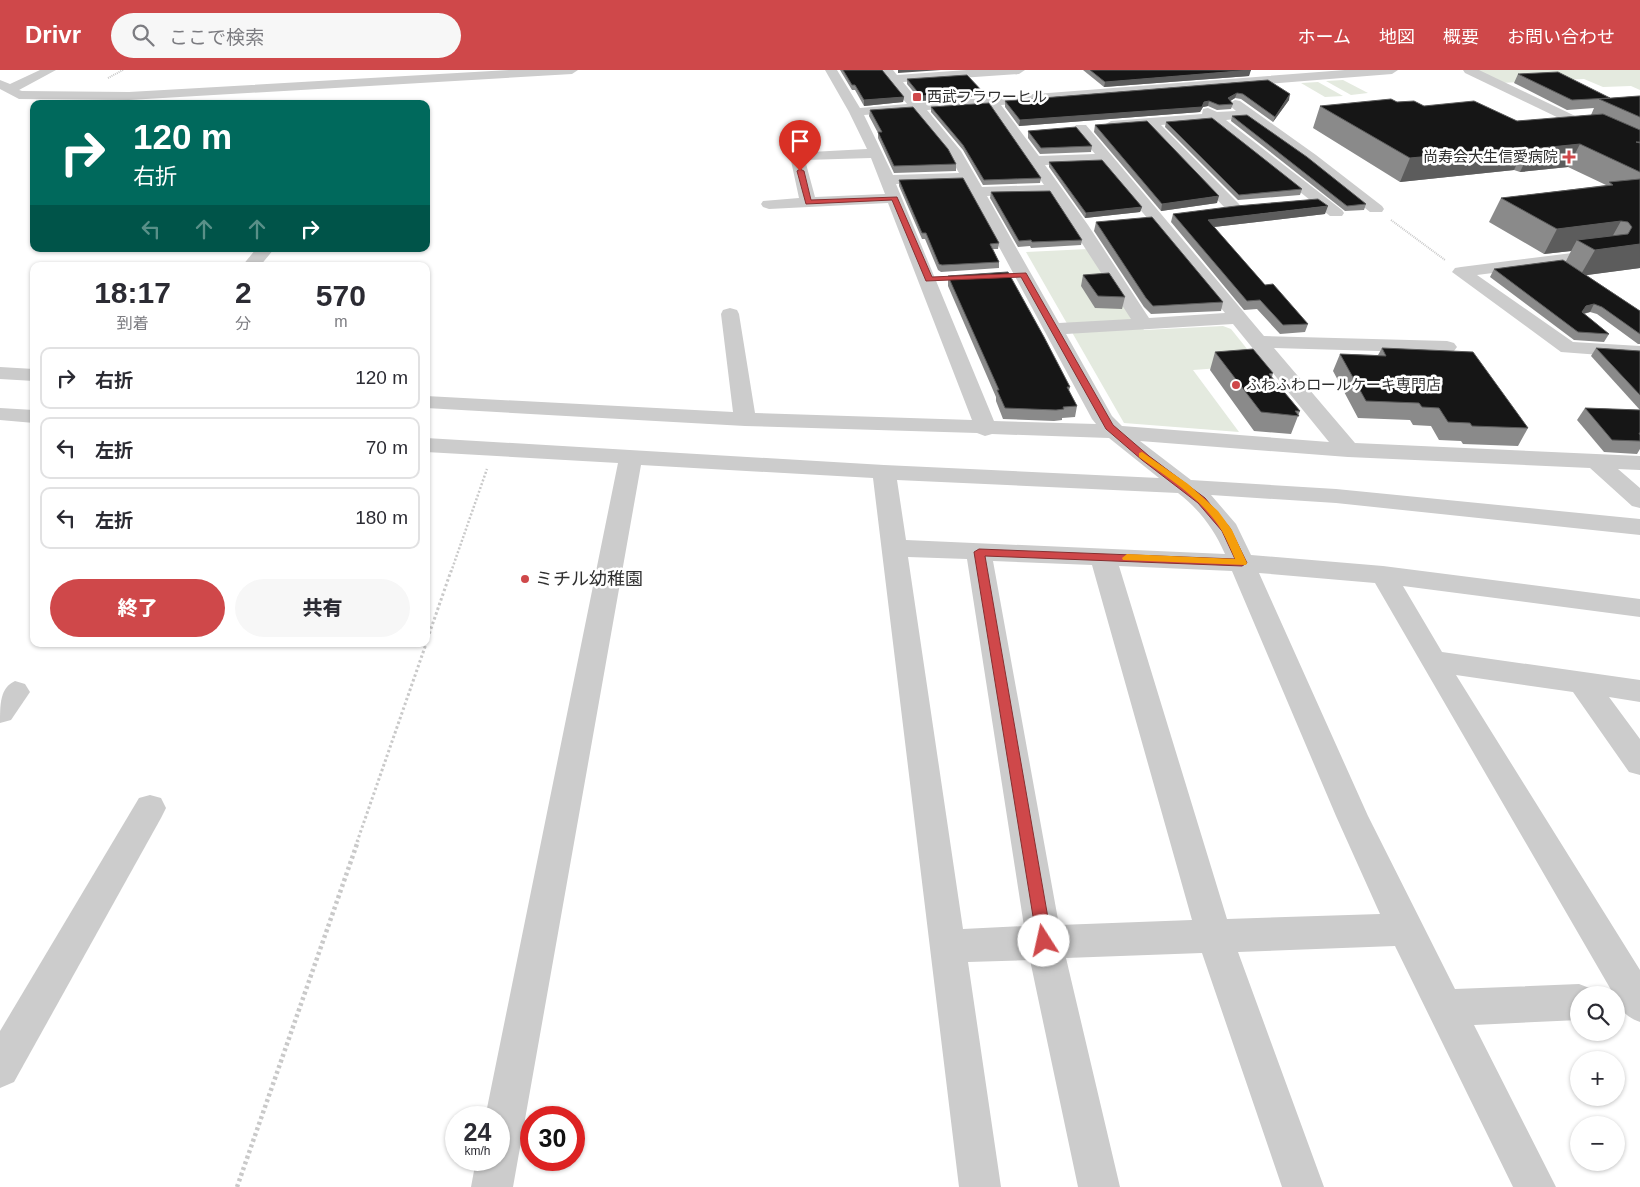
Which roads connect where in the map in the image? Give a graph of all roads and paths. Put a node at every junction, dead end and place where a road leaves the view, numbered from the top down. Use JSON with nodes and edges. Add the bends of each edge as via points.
{"nodes":[{"id":1,"x":27,"y":70,"type":"edge"},
{"id":2,"x":50,"y":70,"type":"edge"},
{"id":3,"x":572,"y":70,"type":"edge"},
{"id":4,"x":831,"y":70,"type":"edge"},
{"id":5,"x":1019,"y":70,"type":"edge"},
{"id":6,"x":1232,"y":70,"type":"edge"},
{"id":7,"x":1392,"y":70,"type":"edge"},
{"id":8,"x":1469,"y":70,"type":"edge"},
{"id":9,"x":968,"y":72,"type":"edge"},
{"id":10,"x":1315,"y":73,"type":"edge"},
{"id":11,"x":890,"y":75,"type":"edge"},
{"id":12,"x":1209,"y":84,"type":"junction"},
{"id":13,"x":2,"y":85,"type":"edge"},
{"id":14,"x":1185,"y":90,"type":"junction"},
{"id":15,"x":888,"y":92,"type":"edge"},
{"id":16,"x":869,"y":98,"type":"edge"},
{"id":17,"x":916,"y":105,"type":"junction"},
{"id":18,"x":997,"y":107,"type":"junction"},
{"id":19,"x":856,"y":112,"type":"junction"},
{"id":20,"x":1249,"y":114,"type":"junction"},
{"id":21,"x":1592,"y":114,"type":"edge"},
{"id":22,"x":1563,"y":116,"type":"junction"},
{"id":23,"x":1214,"y":117,"type":"junction"},
{"id":24,"x":1150,"y":122,"type":"junction"},
{"id":25,"x":1082,"y":128,"type":"junction"},
{"id":26,"x":1063,"y":129,"type":"edge"},
{"id":27,"x":1034,"y":131,"type":"edge"},
{"id":28,"x":1015,"y":132,"type":"junction"},
{"id":29,"x":1640,"y":136,"type":"edge"},
{"id":30,"x":1608,"y":138,"type":"junction"},
{"id":31,"x":876,"y":152,"type":"junction"},
{"id":32,"x":1640,"y":153,"type":"edge"},
{"id":33,"x":1106,"y":158,"type":"junction"},
{"id":34,"x":1035,"y":161,"type":"junction"},
{"id":35,"x":886,"y":180,"type":"junction"},
{"id":36,"x":974,"y":185,"type":"junction"},
{"id":37,"x":1055,"y":189,"type":"junction"},
{"id":38,"x":894,"y":198,"type":"junction"},
{"id":39,"x":1320,"y":200,"type":"junction"},
{"id":40,"x":808,"y":202,"type":"junction"},
{"id":41,"x":1301,"y":202,"type":"edge"},
{"id":42,"x":769,"y":204,"type":"dead end"},
{"id":43,"x":1253,"y":206,"type":"edge"},
{"id":44,"x":1233,"y":207,"type":"junction"},
{"id":45,"x":1376,"y":209,"type":"joint"},
{"id":46,"x":1214,"y":210,"type":"edge"},
{"id":47,"x":1336,"y":213,"type":"dead end"},
{"id":48,"x":1176,"y":215,"type":"edge"},
{"id":49,"x":1157,"y":218,"type":"junction"},
{"id":50,"x":1138,"y":220,"type":"edge"},
{"id":51,"x":1099,"y":223,"type":"edge"},
{"id":52,"x":1080,"y":225,"type":"junction"},
{"id":53,"x":263,"y":252,"type":"edge"},
{"id":54,"x":1608,"y":253,"type":"edge"},
{"id":55,"x":254,"y":262,"type":"edge"},
{"id":56,"x":1461,"y":272,"type":"junction"},
{"id":57,"x":1023,"y":274,"type":"junction"},
{"id":58,"x":1004,"y":276,"type":"edge"},
{"id":59,"x":948,"y":279,"type":"edge"},
{"id":60,"x":929,"y":280,"type":"junction"},
{"id":61,"x":730,"y":314,"type":"dead end"},
{"id":62,"x":1238,"y":318,"type":"junction"},
{"id":63,"x":1144,"y":323,"type":"junction"},
{"id":64,"x":1054,"y":328,"type":"junction"},
{"id":65,"x":1604,"y":331,"type":"edge"},
{"id":66,"x":1258,"y":342,"type":"junction"},
{"id":67,"x":1447,"y":347,"type":"dead end"},
{"id":68,"x":1638,"y":355,"type":"edge"},
{"id":69,"x":0,"y":372,"type":"edge"},
{"id":70,"x":30,"y":375,"type":"edge"},
{"id":71,"x":430,"y":402,"type":"edge"},
{"id":72,"x":2,"y":416,"type":"edge"},
{"id":73,"x":30,"y":417,"type":"edge"},
{"id":74,"x":745,"y":420,"type":"junction"},
{"id":75,"x":985,"y":429,"type":"junction"},
{"id":76,"x":1116,"y":434,"type":"junction"},
{"id":77,"x":430,"y":445,"type":"edge"},
{"id":78,"x":493,"y":449,"type":"junction"},
{"id":79,"x":1348,"y":450,"type":"junction"},
{"id":80,"x":631,"y":457,"type":"junction"},
{"id":81,"x":1596,"y":461,"type":"junction"},
{"id":82,"x":1640,"y":463,"type":"edge"},
{"id":83,"x":884,"y":472,"type":"junction"},
{"id":84,"x":1185,"y":486,"type":"junction"},
{"id":85,"x":1640,"y":501,"type":"edge"},
{"id":86,"x":1640,"y":527,"type":"edge"},
{"id":87,"x":893,"y":548,"type":"junction"},
{"id":88,"x":979,"y":552,"type":"junction"},
{"id":89,"x":1103,"y":557,"type":"junction"},
{"id":90,"x":1242,"y":563,"type":"junction"},
{"id":91,"x":1383,"y":575,"type":"junction"},
{"id":92,"x":1640,"y":608,"type":"edge"},
{"id":93,"x":430,"y":631,"type":"edge"},
{"id":94,"x":425,"y":647,"type":"edge"},
{"id":95,"x":1433,"y":661,"type":"junction"},
{"id":96,"x":1582,"y":683,"type":"junction"},
{"id":97,"x":1640,"y":691,"type":"edge"},
{"id":98,"x":1640,"y":763,"type":"edge"},
{"id":99,"x":150,"y":808,"type":"dead end"},
{"id":100,"x":1405,"y":928,"type":"junction"},
{"id":101,"x":1214,"y":936,"type":"junction"},
{"id":102,"x":1044,"y":941,"type":"junction"},
{"id":103,"x":947,"y":946,"type":"junction"},
{"id":104,"x":1631,"y":1001,"type":"edge"},
{"id":105,"x":1570,"y":1002,"type":"edge"},
{"id":106,"x":1445,"y":1008,"type":"junction"},
{"id":107,"x":0,"y":1068,"type":"edge"},
{"id":108,"x":508,"y":1106,"type":"edge"},
{"id":109,"x":496,"y":1171,"type":"edge"},
{"id":110,"x":237,"y":1187,"type":"edge"},
{"id":111,"x":492,"y":1187,"type":"edge"},
{"id":112,"x":980,"y":1187,"type":"edge"},
{"id":113,"x":1099,"y":1187,"type":"edge"},
{"id":114,"x":1303,"y":1187,"type":"edge"},
{"id":115,"x":1536,"y":1187,"type":"edge"}],
"edges":[{"from":1,"to":13,"type":"street"},
{"from":2,"to":13,"type":"street","via":[[17,86]]},
{"from":3,"to":13,"type":"street","via":[[129,96],[19,95]]},
{"from":4,"to":19,"type":"street"},
{"from":5,"to":9,"type":"street"},
{"from":6,"to":14,"type":"street","via":[[1173,75]]},
{"from":7,"to":10,"type":"street"},
{"from":8,"to":22,"type":"street"},
{"from":9,"to":11,"type":"street"},
{"from":10,"to":12,"type":"street"},
{"from":11,"to":17,"type":"street"},
{"from":12,"to":14,"type":"street"},
{"from":12,"to":20,"type":"street"},
{"from":14,"to":18,"type":"street"},
{"from":14,"to":23,"type":"street"},
{"from":15,"to":17,"type":"street"},
{"from":16,"to":17,"type":"street","via":[[878,104]]},
{"from":17,"to":18,"type":"street"},
{"from":17,"to":19,"type":"street"},
{"from":17,"to":36,"type":"street","via":[[947,142]]},
{"from":18,"to":28,"type":"street"},
{"from":19,"to":31,"type":"street"},
{"from":20,"to":23,"type":"street"},
{"from":20,"to":45,"type":"street"},
{"from":21,"to":22,"type":"street"},
{"from":22,"to":30,"type":"street"},
{"from":23,"to":24,"type":"street"},
{"from":23,"to":39,"type":"street"},
{"from":24,"to":25,"type":"street"},
{"from":24,"to":44,"type":"street"},
{"from":25,"to":26,"type":"street"},
{"from":25,"to":33,"type":"street"},
{"from":27,"to":28,"type":"street"},
{"from":28,"to":34,"type":"street"},
{"from":29,"to":30,"type":"street"},
{"from":30,"to":32,"type":"street"},
{"from":31,"to":35,"type":"street"},
{"from":31,"to":40,"type":"street","via":[[797,156]]},
{"from":33,"to":34,"type":"street"},
{"from":33,"to":49,"type":"street"},
{"from":34,"to":37,"type":"street"},
{"from":35,"to":36,"type":"street"},
{"from":35,"to":38,"type":"street"},
{"from":36,"to":37,"type":"street"},
{"from":36,"to":57,"type":"street"},
{"from":37,"to":52,"type":"street"},
{"from":38,"to":40,"type":"street"},
{"from":38,"to":60,"type":"street"},
{"from":39,"to":41,"type":"street"},
{"from":39,"to":47,"type":"street"},
{"from":40,"to":42,"type":"street"},
{"from":43,"to":44,"type":"street"},
{"from":44,"to":46,"type":"street"},
{"from":45,"to":56,"type":"path"},
{"from":48,"to":49,"type":"street"},
{"from":49,"to":50,"type":"street"},
{"from":49,"to":62,"type":"street"},
{"from":51,"to":52,"type":"street"},
{"from":52,"to":63,"type":"street"},
{"from":53,"to":55,"type":"street"},
{"from":54,"to":56,"type":"street"},
{"from":56,"to":68,"type":"street","via":[[1568,348]]},
{"from":57,"to":58,"type":"street"},
{"from":57,"to":64,"type":"street"},
{"from":59,"to":60,"type":"street"},
{"from":60,"to":75,"type":"street"},
{"from":61,"to":74,"type":"street"},
{"from":62,"to":63,"type":"street"},
{"from":62,"to":66,"type":"street"},
{"from":63,"to":64,"type":"street"},
{"from":64,"to":76,"type":"street","via":[[1103,418]]},
{"from":65,"to":68,"type":"street"},
{"from":66,"to":67,"type":"street"},
{"from":66,"to":79,"type":"street"},
{"from":69,"to":70,"type":"street"},
{"from":71,"to":74,"type":"street"},
{"from":72,"to":73,"type":"street"},
{"from":74,"to":75,"type":"street"},
{"from":75,"to":76,"type":"street"},
{"from":76,"to":79,"type":"street"},
{"from":76,"to":84,"type":"street"},
{"from":77,"to":78,"type":"street"},
{"from":78,"to":80,"type":"street"},
{"from":78,"to":93,"type":"path"},
{"from":79,"to":81,"type":"street"},
{"from":80,"to":83,"type":"street"},
{"from":80,"to":108,"type":"street"},
{"from":81,"to":82,"type":"street"},
{"from":81,"to":85,"type":"street"},
{"from":83,"to":84,"type":"street"},
{"from":83,"to":87,"type":"street"},
{"from":84,"to":86,"type":"street","via":[[1336,496]]},
{"from":84,"to":90,"type":"street","via":[[1202,500],[1227,530]]},
{"from":87,"to":88,"type":"street"},
{"from":87,"to":103,"type":"street"},
{"from":88,"to":89,"type":"street"},
{"from":88,"to":102,"type":"street"},
{"from":89,"to":90,"type":"street"},
{"from":89,"to":101,"type":"street"},
{"from":90,"to":91,"type":"street"},
{"from":90,"to":100,"type":"street","via":[[1352,816]]},
{"from":91,"to":92,"type":"street"},
{"from":91,"to":95,"type":"street"},
{"from":94,"to":110,"type":"path"},
{"from":95,"to":96,"type":"street"},
{"from":95,"to":104,"type":"street"},
{"from":96,"to":97,"type":"street"},
{"from":96,"to":98,"type":"street"},
{"from":99,"to":107,"type":"street"},
{"from":100,"to":101,"type":"street"},
{"from":100,"to":106,"type":"street"},
{"from":101,"to":102,"type":"street"},
{"from":101,"to":114,"type":"street"},
{"from":102,"to":103,"type":"street"},
{"from":102,"to":113,"type":"street"},
{"from":103,"to":112,"type":"street"},
{"from":105,"to":106,"type":"street"},
{"from":106,"to":115,"type":"street"},
{"from":109,"to":111,"type":"street"}]}
